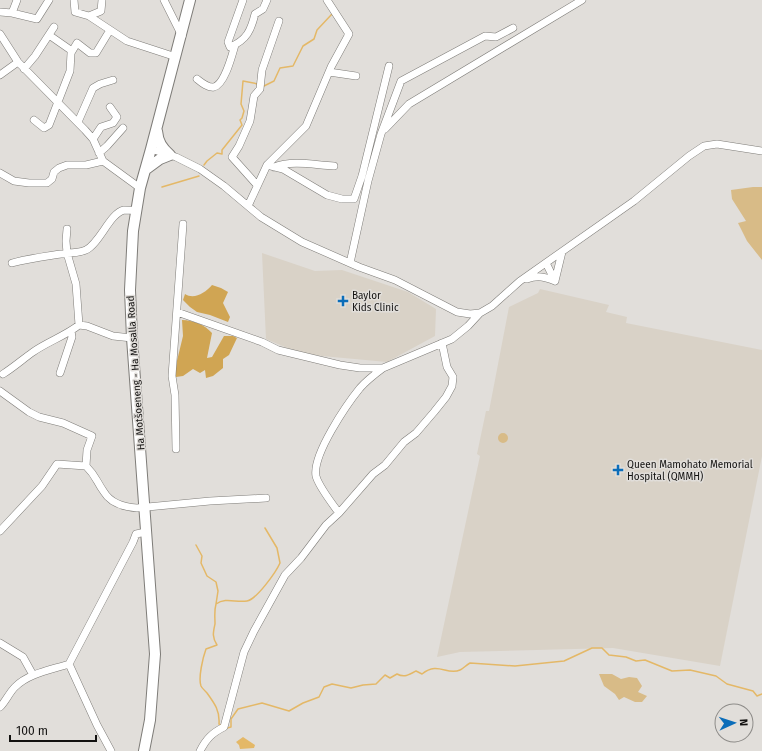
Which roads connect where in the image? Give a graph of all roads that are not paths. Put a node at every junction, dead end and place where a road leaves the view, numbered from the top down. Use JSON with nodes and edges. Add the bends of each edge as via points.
{"nodes":[{"id":1,"x":17,"y":0,"type":"edge"},
{"id":2,"x":49,"y":0,"type":"edge"},
{"id":3,"x":74,"y":0,"type":"edge"},
{"id":4,"x":102,"y":0,"type":"edge"},
{"id":5,"x":164,"y":0,"type":"edge"},
{"id":6,"x":190,"y":0,"type":"edge"},
{"id":7,"x":243,"y":0,"type":"edge"},
{"id":8,"x":267,"y":0,"type":"edge"},
{"id":9,"x":327,"y":0,"type":"edge"},
{"id":10,"x":582,"y":0,"type":"edge"},
{"id":11,"x":0,"y":12,"type":"edge"},
{"id":12,"x":12,"y":13,"type":"junction"},
{"id":13,"x":89,"y":16,"type":"junction"},
{"id":14,"x":279,"y":21,"type":"dead end"},
{"id":15,"x":54,"y":27,"type":"dead end"},
{"id":16,"x":513,"y":28,"type":"dead end"},
{"id":17,"x":110,"y":30,"type":"junction"},
{"id":18,"x":0,"y":34,"type":"edge"},
{"id":19,"x":49,"y":35,"type":"junction"},
{"id":20,"x":182,"y":36,"type":"junction"},
{"id":21,"x":235,"y":45,"type":"junction"},
{"id":22,"x":72,"y":51,"type":"junction"},
{"id":23,"x":176,"y":57,"type":"junction"},
{"id":24,"x":18,"y":62,"type":"junction"},
{"id":25,"x":389,"y":66,"type":"dead end"},
{"id":26,"x":24,"y":69,"type":"junction"},
{"id":27,"x":329,"y":72,"type":"junction"},
{"id":28,"x":0,"y":75,"type":"edge"},
{"id":29,"x":356,"y":76,"type":"dead end"},
{"id":30,"x":113,"y":80,"type":"dead end"},
{"id":31,"x":197,"y":80,"type":"dead end"},
{"id":32,"x":57,"y":102,"type":"junction"},
{"id":33,"x":110,"y":107,"type":"dead end"},
{"id":34,"x":34,"y":120,"type":"dead end"},
{"id":35,"x":78,"y":122,"type":"junction"},
{"id":36,"x":124,"y":128,"type":"dead end"},
{"id":37,"x":157,"y":129,"type":"junction"},
{"id":38,"x":381,"y":134,"type":"junction"},
{"id":39,"x":92,"y":139,"type":"junction"},
{"id":40,"x":151,"y":149,"type":"junction"},
{"id":41,"x":762,"y":151,"type":"edge"},
{"id":42,"x":99,"y":152,"type":"junction"},
{"id":43,"x":170,"y":156,"type":"junction"},
{"id":44,"x":103,"y":161,"type":"junction"},
{"id":45,"x":270,"y":166,"type":"junction"},
{"id":46,"x":334,"y":166,"type":"dead end"},
{"id":47,"x":145,"y":170,"type":"junction"},
{"id":48,"x":0,"y":173,"type":"edge"},
{"id":49,"x":257,"y":185,"type":"junction"},
{"id":50,"x":140,"y":188,"type":"junction"},
{"id":51,"x":248,"y":206,"type":"junction"},
{"id":52,"x":136,"y":211,"type":"junction"},
{"id":53,"x":184,"y":224,"type":"dead end"},
{"id":54,"x":67,"y":229,"type":"dead end"},
{"id":55,"x":562,"y":252,"type":"junction"},
{"id":56,"x":67,"y":253,"type":"junction"},
{"id":57,"x":12,"y":263,"type":"dead end"},
{"id":58,"x":350,"y":263,"type":"junction"},
{"id":59,"x":546,"y":263,"type":"junction"},
{"id":60,"x":520,"y":281,"type":"junction"},
{"id":61,"x":555,"y":282,"type":"junction"},
{"id":62,"x":177,"y":312,"type":"junction"},
{"id":63,"x":480,"y":313,"type":"junction"},
{"id":64,"x":79,"y":325,"type":"junction"},
{"id":65,"x":71,"y":331,"type":"junction"},
{"id":66,"x":132,"y":338,"type":"junction"},
{"id":67,"x":442,"y":343,"type":"junction"},
{"id":68,"x":383,"y":368,"type":"junction"},
{"id":69,"x":60,"y":373,"type":"dead end"},
{"id":70,"x":3,"y":374,"type":"dead end"},
{"id":71,"x":0,"y":391,"type":"edge"},
{"id":72,"x":176,"y":448,"type":"dead end"},
{"id":73,"x":86,"y":466,"type":"junction"},
{"id":74,"x":266,"y":498,"type":"dead end"},
{"id":75,"x":144,"y":507,"type":"junction"},
{"id":76,"x":339,"y":513,"type":"junction"},
{"id":77,"x":1,"y":529,"type":"edge"},
{"id":78,"x":146,"y":532,"type":"junction"},
{"id":79,"x":0,"y":643,"type":"edge"},
{"id":80,"x":70,"y":664,"type":"junction"},
{"id":81,"x":33,"y":675,"type":"junction"},
{"id":82,"x":0,"y":707,"type":"edge"},
{"id":83,"x":111,"y":751,"type":"edge"},
{"id":84,"x":144,"y":751,"type":"edge"},
{"id":85,"x":200,"y":751,"type":"edge"}],
"edges":[{"from":1,"to":12,"type":"street"},
{"from":2,"to":12,"type":"street","via":[[38,19]]},
{"from":3,"to":13,"type":"street","via":[[74,12]]},
{"from":4,"to":13,"type":"street","via":[[101,12]]},
{"from":5,"to":20,"type":"street"},
{"from":6,"to":20,"type":"main road","name":"Ha Motšoeneng - Ha Mosalla Road"},
{"from":7,"to":21,"type":"street","via":[[228,42],[230,47]]},
{"from":8,"to":21,"type":"street","via":[[263,9],[256,14],[250,33]]},
{"from":9,"to":27,"type":"street","via":[[349,34]]},
{"from":10,"to":38,"type":"street","via":[[409,104]]},
{"from":11,"to":12,"type":"street"},
{"from":13,"to":17,"type":"street"},
{"from":14,"to":49,"type":"street","via":[[262,70],[260,89],[254,96],[250,121],[232,157]]},
{"from":15,"to":19,"type":"street"},
{"from":16,"to":38,"type":"street","via":[[496,36],[485,36],[401,81]]},
{"from":17,"to":22,"type":"street","via":[[96,53],[90,53],[77,43]]},
{"from":17,"to":23,"type":"street","via":[[127,41]]},
{"from":18,"to":24,"type":"street"},
{"from":19,"to":22,"type":"street"},
{"from":19,"to":26,"type":"street"},
{"from":20,"to":23,"type":"main road","name":"Ha Motšoeneng - Ha Mosalla Road"},
{"from":21,"to":31,"type":"street","via":[[220,84],[214,87],[207,86]]},
{"from":22,"to":32,"type":"street","via":[[70,71]]},
{"from":23,"to":37,"type":"main road","name":"Ha Motšoeneng - Ha Mosalla Road"},
{"from":24,"to":26,"type":"street"},
{"from":24,"to":28,"type":"street"},
{"from":25,"to":45,"type":"street","via":[[354,199],[327,195],[283,169]]},
{"from":26,"to":32,"type":"street"},
{"from":27,"to":29,"type":"street"},
{"from":27,"to":45,"type":"street","via":[[306,126]]},
{"from":30,"to":35,"type":"street","via":[[93,88]]},
{"from":32,"to":34,"type":"street","via":[[48,125],[44,128]]},
{"from":32,"to":35,"type":"street"},
{"from":33,"to":39,"type":"street","via":[[117,117],[113,124],[101,127]]},
{"from":35,"to":39,"type":"street"},
{"from":36,"to":42,"type":"street"},
{"from":37,"to":40,"type":"main road","name":"Ha Motšoeneng - Ha Mosalla Road"},
{"from":37,"to":43,"type":"main road","via":[[160,144]]},
{"from":38,"to":58,"type":"street"},
{"from":39,"to":42,"type":"street"},
{"from":40,"to":43,"type":"street"},
{"from":40,"to":47,"type":"main road","name":"Ha Motšoeneng - Ha Mosalla Road"},
{"from":41,"to":55,"type":"street","via":[[717,144],[704,146],[634,201]]},
{"from":42,"to":44,"type":"street"},
{"from":43,"to":47,"type":"main road","via":[[160,159]]},
{"from":43,"to":51,"type":"street","via":[[200,169]]},
{"from":44,"to":48,"type":"street","via":[[59,168],[47,183],[14,181]]},
{"from":44,"to":50,"type":"street"},
{"from":45,"to":46,"type":"street","via":[[294,163]]},
{"from":45,"to":49,"type":"street"},
{"from":47,"to":50,"type":"main road","name":"Ha Motšoeneng - Ha Mosalla Road"},
{"from":49,"to":51,"type":"street"},
{"from":50,"to":52,"type":"main road","name":"Ha Motšoeneng - Ha Mosalla Road"},
{"from":51,"to":58,"type":"street","via":[[302,242]]},
{"from":52,"to":56,"type":"street","via":[[123,210],[116,214],[98,240],[86,250]]},
{"from":52,"to":66,"type":"main road","name":"Ha Motšoeneng - Ha Mosalla Road","via":[[130,290]]},
{"from":53,"to":62,"type":"street"},
{"from":54,"to":56,"type":"street"},
{"from":55,"to":59,"type":"street"},
{"from":55,"to":61,"type":"street"},
{"from":56,"to":57,"type":"street"},
{"from":56,"to":64,"type":"street","via":[[76,284]]},
{"from":58,"to":63,"type":"street","via":[[395,280],[457,312]]},
{"from":59,"to":60,"type":"street"},
{"from":59,"to":61,"type":"street"},
{"from":60,"to":61,"type":"street","via":[[535,276]]},
{"from":60,"to":63,"type":"street","via":[[492,306]]},
{"from":62,"to":68,"type":"street","via":[[278,350],[340,365]]},
{"from":62,"to":72,"type":"street","via":[[172,376]]},
{"from":63,"to":67,"type":"street","via":[[452,339]]},
{"from":64,"to":65,"type":"street"},
{"from":64,"to":66,"type":"street","via":[[113,336]]},
{"from":65,"to":69,"type":"street","via":[[72,337]]},
{"from":65,"to":70,"type":"street","via":[[34,351]]},
{"from":66,"to":75,"type":"main road","name":"Ha Motšoeneng - Ha Mosalla Road"},
{"from":67,"to":68,"type":"street"},
{"from":67,"to":76,"type":"street","via":[[447,367],[453,376],[452,386],[446,397],[416,433],[373,474]]},
{"from":68,"to":76,"type":"street","via":[[360,388],[346,408],[328,438],[317,465],[316,476]]},
{"from":71,"to":73,"type":"street","via":[[39,417],[63,423],[92,436],[87,450]]},
{"from":73,"to":75,"type":"street","via":[[95,474],[110,500],[127,507]]},
{"from":73,"to":77,"type":"street","via":[[57,464],[42,486]]},
{"from":74,"to":75,"type":"street"},
{"from":75,"to":78,"type":"main road","name":"Ha Motšoeneng - Ha Mosalla Road"},
{"from":76,"to":85,"type":"street","via":[[285,575],[275,592],[244,652],[224,727],[212,733]]},
{"from":78,"to":80,"type":"street","via":[[136,534]]},
{"from":78,"to":84,"type":"main road","name":"Ha Motšoeneng - Ha Mosalla Road","via":[[155,654],[150,720]]},
{"from":79,"to":81,"type":"street","via":[[23,657]]},
{"from":80,"to":81,"type":"street"},
{"from":80,"to":83,"type":"street"},
{"from":81,"to":82,"type":"street","via":[[19,683]]}]}
